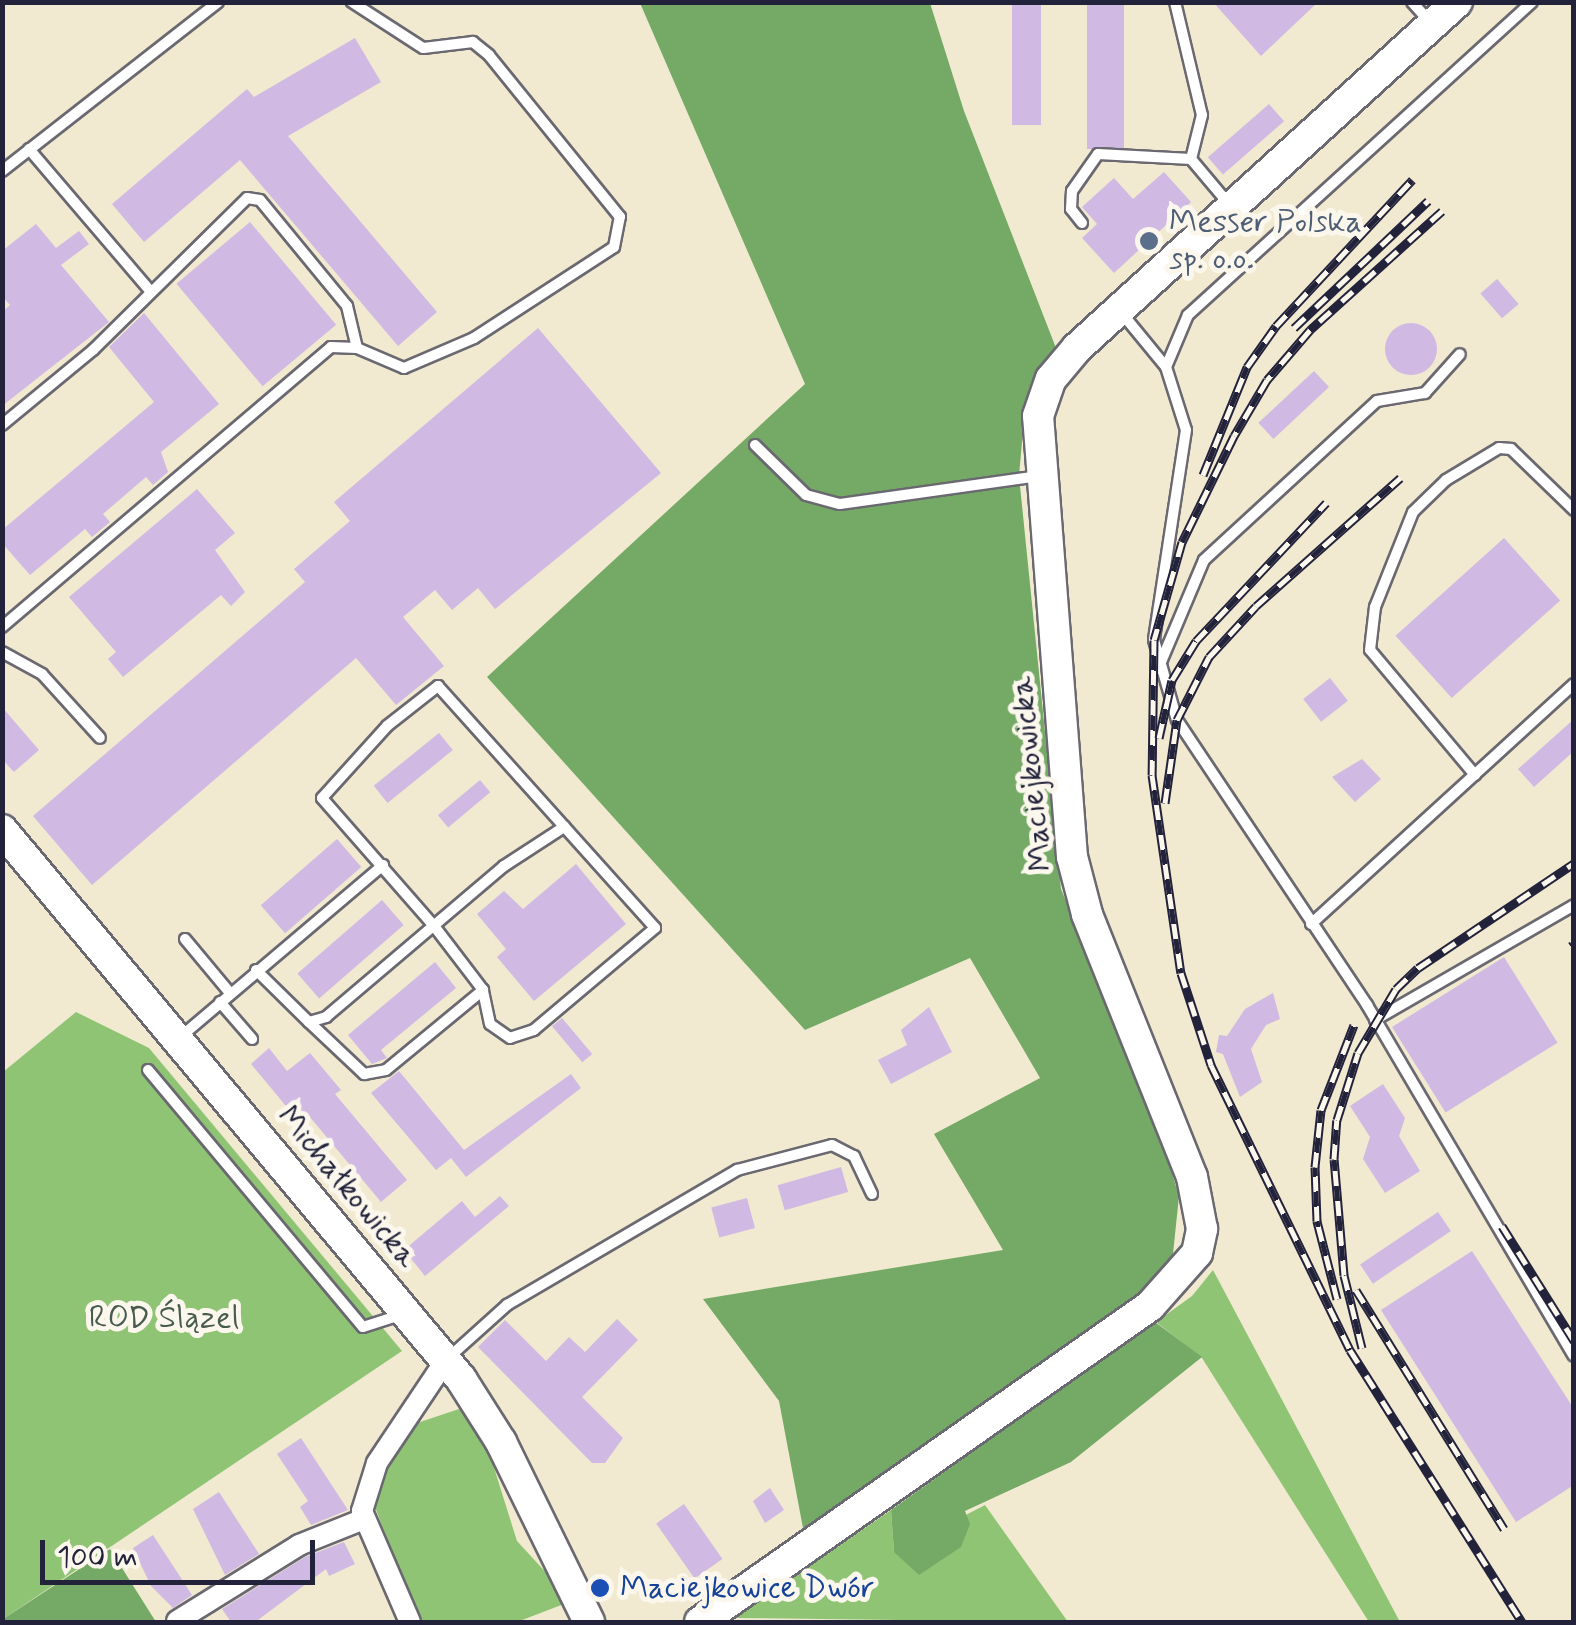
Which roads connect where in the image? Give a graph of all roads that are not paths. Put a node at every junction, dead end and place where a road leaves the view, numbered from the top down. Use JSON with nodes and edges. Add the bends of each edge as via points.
{"nodes":[{"id":1,"x":218,"y":2,"type":"edge"},
{"id":2,"x":352,"y":2,"type":"edge"},
{"id":3,"x":1176,"y":2,"type":"edge"},
{"id":4,"x":1457,"y":2,"type":"edge"},
{"id":5,"x":1532,"y":2,"type":"edge"},
{"id":6,"x":1422,"y":14,"type":"edge"},
{"id":7,"x":29,"y":150,"type":"junction"},
{"id":8,"x":1191,"y":159,"type":"junction"},
{"id":9,"x":2,"y":171,"type":"edge"},
{"id":10,"x":1232,"y":207,"type":"junction"},
{"id":11,"x":1082,"y":224,"type":"dead end"},
{"id":12,"x":151,"y":292,"type":"junction"},
{"id":13,"x":1119,"y":310,"type":"junction"},
{"id":14,"x":357,"y":348,"type":"junction"},
{"id":15,"x":1460,"y":354,"type":"dead end"},
{"id":16,"x":1166,"y":367,"type":"junction"},
{"id":17,"x":2,"y":425,"type":"edge"},
{"id":18,"x":755,"y":445,"type":"dead end"},
{"id":19,"x":1039,"y":476,"type":"junction"},
{"id":20,"x":1574,"y":510,"type":"edge"},
{"id":21,"x":2,"y":627,"type":"edge"},
{"id":22,"x":2,"y":652,"type":"edge"},
{"id":23,"x":1158,"y":670,"type":"junction"},
{"id":24,"x":1574,"y":684,"type":"edge"},
{"id":25,"x":100,"y":738,"type":"dead end"},
{"id":26,"x":1474,"y":775,"type":"junction"},
{"id":27,"x":564,"y":827,"type":"junction"},
{"id":28,"x":2,"y":830,"type":"edge"},
{"id":29,"x":382,"y":865,"type":"junction"},
{"id":30,"x":1574,"y":905,"type":"edge"},
{"id":31,"x":1311,"y":924,"type":"junction"},
{"id":32,"x":434,"y":926,"type":"junction"},
{"id":33,"x":185,"y":939,"type":"dead end"},
{"id":34,"x":256,"y":970,"type":"junction"},
{"id":35,"x":483,"y":990,"type":"junction"},
{"id":36,"x":225,"y":998,"type":"junction"},
{"id":37,"x":1374,"y":1020,"type":"junction"},
{"id":38,"x":309,"y":1022,"type":"junction"},
{"id":39,"x":252,"y":1039,"type":"dead end"},
{"id":40,"x":177,"y":1040,"type":"junction"},
{"id":41,"x":148,"y":1070,"type":"dead end"},
{"id":42,"x":872,"y":1194,"type":"dead end"},
{"id":43,"x":406,"y":1312,"type":"junction"},
{"id":44,"x":1574,"y":1356,"type":"edge"},
{"id":45,"x":446,"y":1360,"type":"junction"},
{"id":46,"x":364,"y":1519,"type":"junction"},
{"id":47,"x":177,"y":1620,"type":"edge"},
{"id":48,"x":410,"y":1622,"type":"edge"},
{"id":49,"x":589,"y":1622,"type":"edge"},
{"id":50,"x":700,"y":1622,"type":"edge"}],
"edges":[{"from":1,"to":7,"type":"lane"},
{"from":2,"to":14,"type":"lane","via":[[422,48],[474,42],[620,216],[614,247],[474,338],[404,368]]},
{"from":3,"to":8,"type":"lane","via":[[1202,115]]},
{"from":4,"to":6,"type":"street","name":"Maciejkowicka"},
{"from":5,"to":16,"type":"lane","via":[[1188,315]]},
{"from":6,"to":10,"type":"street","name":"Maciejkowicka"},
{"from":7,"to":9,"type":"lane"},
{"from":7,"to":12,"type":"lane"},
{"from":8,"to":10,"type":"lane"},
{"from":8,"to":11,"type":"lane","via":[[1098,154],[1072,192],[1071,210]]},
{"from":10,"to":13,"type":"street","name":"Maciejkowicka"},
{"from":12,"to":14,"type":"lane","via":[[253,197],[347,306]]},
{"from":12,"to":17,"type":"lane"},
{"from":13,"to":16,"type":"lane"},
{"from":13,"to":19,"type":"street","name":"Maciejkowicka","via":[[1051,379],[1038,416]]},
{"from":14,"to":21,"type":"lane","via":[[331,347]]},
{"from":15,"to":23,"type":"lane","via":[[1425,393],[1377,401],[1204,560]]},
{"from":16,"to":23,"type":"lane","via":[[1186,430],[1156,594]]},
{"from":18,"to":19,"type":"lane","via":[[806,495],[840,504]]},
{"from":19,"to":50,"type":"street","name":"Maciejkowicka","via":[[1072,857],[1088,914],[1192,1177],[1200,1245],[1184,1276],[1150,1306]]},
{"from":20,"to":26,"type":"lane","via":[[1511,448],[1499,448],[1446,480],[1413,512],[1376,607],[1370,650]]},
{"from":22,"to":25,"type":"lane","via":[[42,674]]},
{"from":23,"to":31,"type":"lane","via":[[1177,720]]},
{"from":24,"to":26,"type":"lane"},
{"from":26,"to":31,"type":"lane"},
{"from":27,"to":29,"type":"lane","via":[[438,686],[388,726],[322,798]]},
{"from":27,"to":32,"type":"lane","via":[[504,866]]},
{"from":27,"to":35,"type":"lane","via":[[655,928],[534,1030],[510,1038],[490,1024]]},
{"from":28,"to":40,"type":"street","name":"Michałkowicka"},
{"from":29,"to":32,"type":"lane"},
{"from":29,"to":34,"type":"lane"},
{"from":30,"to":37,"type":"lane"},
{"from":31,"to":37,"type":"lane"},
{"from":32,"to":35,"type":"lane"},
{"from":32,"to":38,"type":"lane","via":[[326,1017]]},
{"from":33,"to":36,"type":"lane"},
{"from":34,"to":36,"type":"lane"},
{"from":34,"to":38,"type":"lane"},
{"from":35,"to":38,"type":"lane","via":[[386,1070],[364,1074]]},
{"from":36,"to":39,"type":"lane"},
{"from":36,"to":40,"type":"lane"},
{"from":37,"to":44,"type":"lane"},
{"from":40,"to":43,"type":"street","name":"Michałkowicka"},
{"from":41,"to":43,"type":"lane","via":[[363,1328]]},
{"from":42,"to":45,"type":"lane","via":[[854,1156],[832,1145],[736,1170],[507,1305]]},
{"from":43,"to":45,"type":"street","name":"Michałkowicka"},
{"from":45,"to":46,"type":"street","via":[[428,1378],[369,1478]]},
{"from":45,"to":49,"type":"street","name":"Michałkowicka","via":[[500,1442]]},
{"from":46,"to":47,"type":"street","via":[[299,1545]]},
{"from":46,"to":48,"type":"street"}]}
